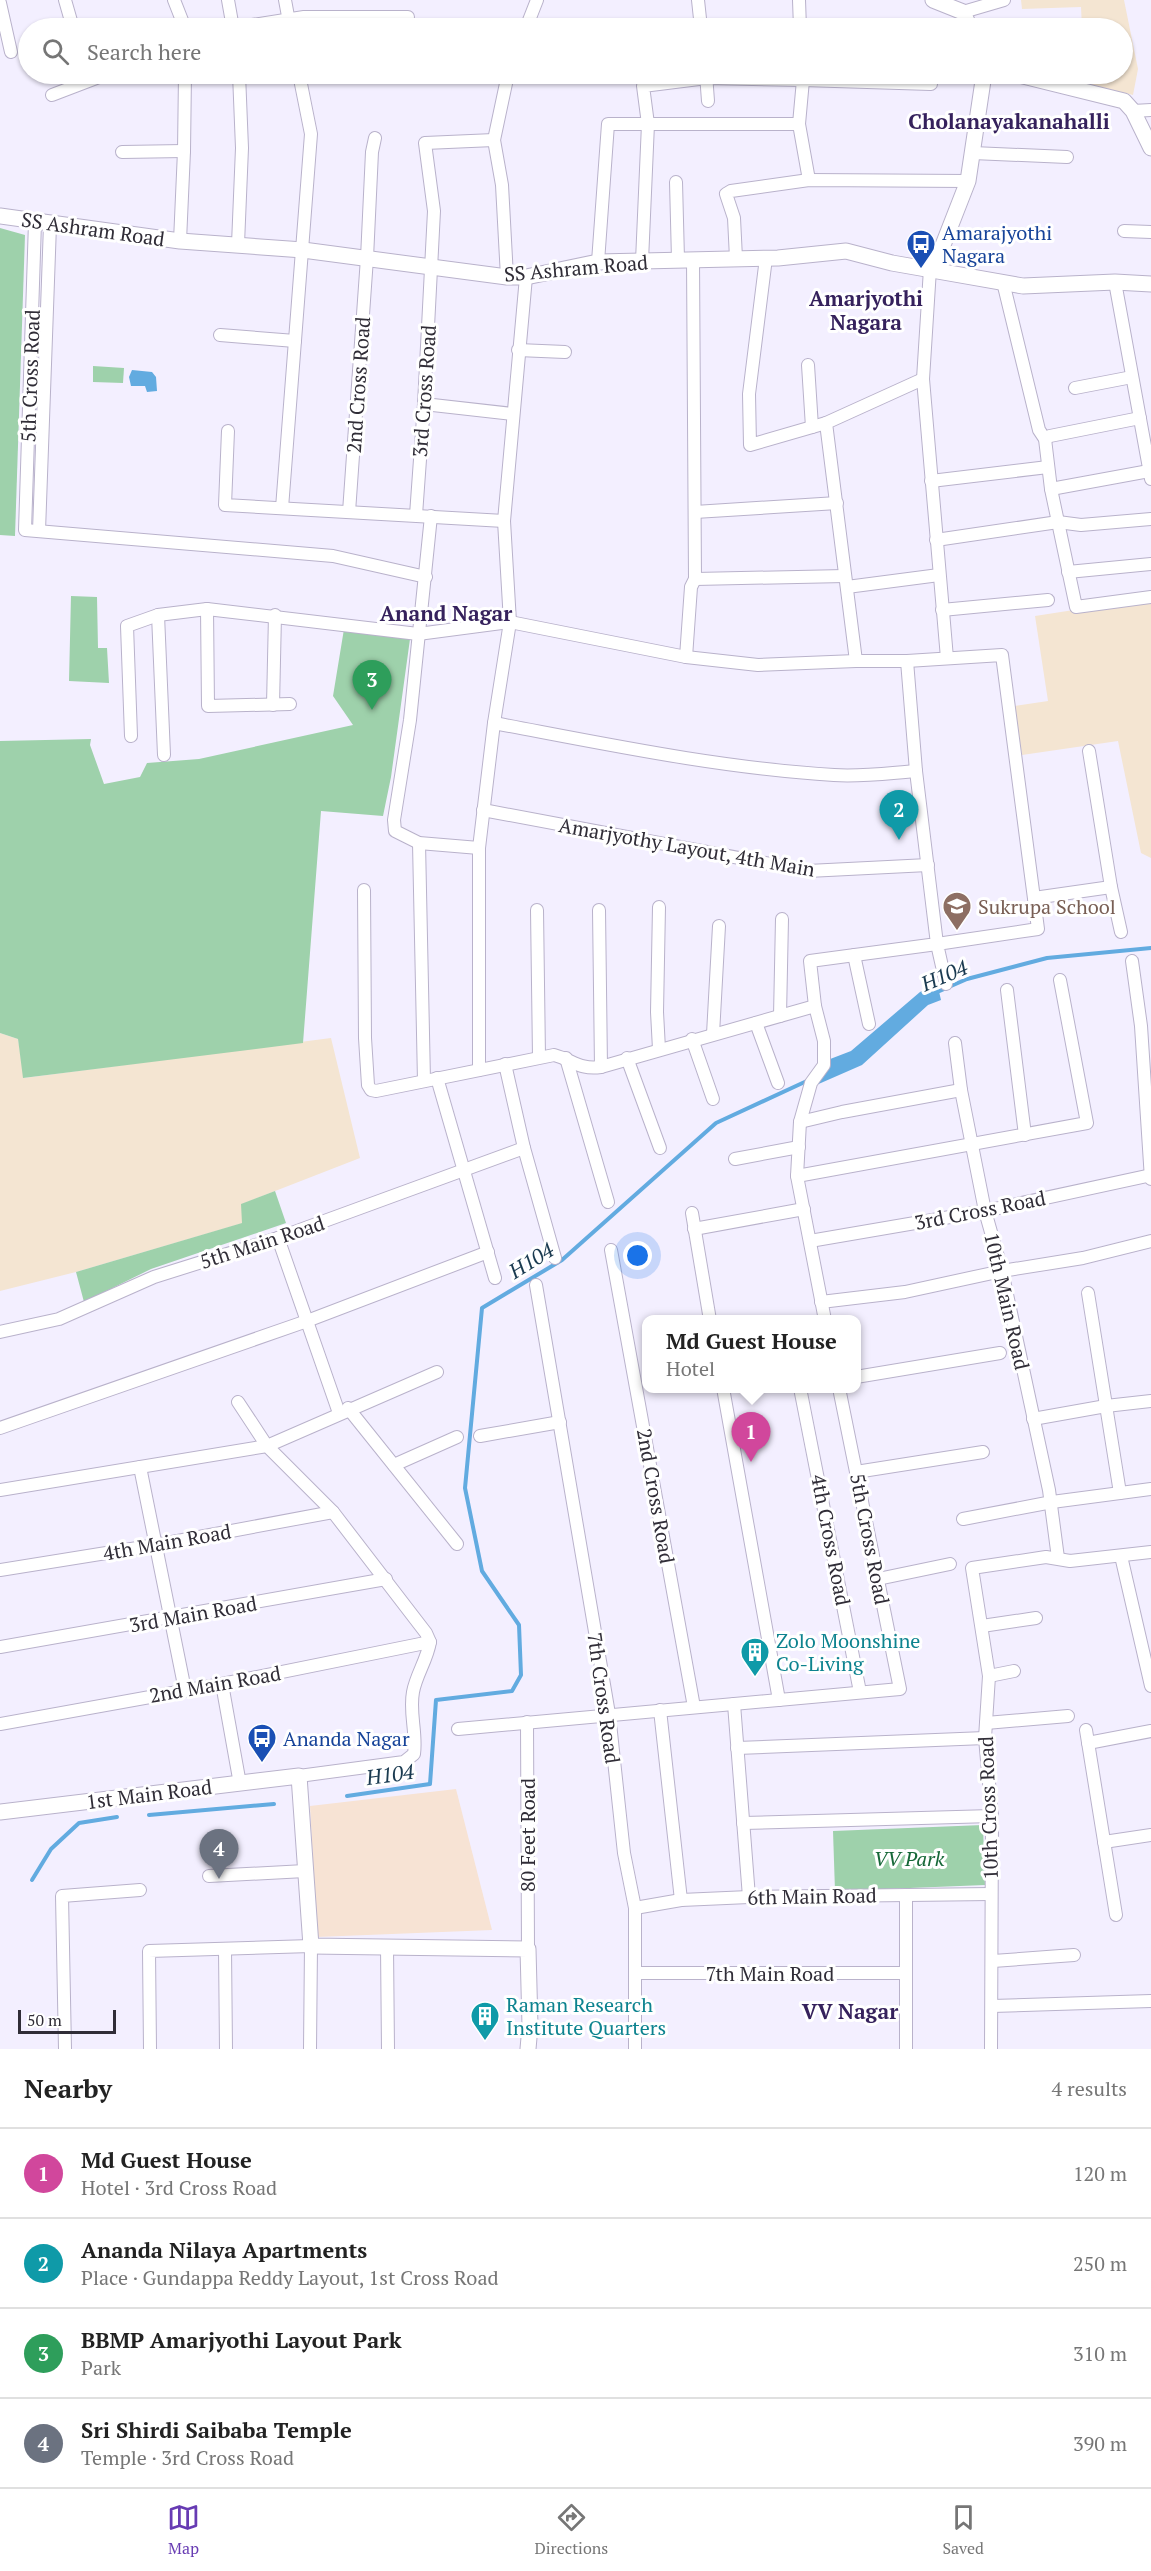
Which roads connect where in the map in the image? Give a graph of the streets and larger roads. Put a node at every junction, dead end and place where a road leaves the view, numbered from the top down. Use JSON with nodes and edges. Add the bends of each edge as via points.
{"nodes":[{"id":1,"x":64,"y":0,"type":"edge"},
{"id":2,"x":174,"y":0,"type":"edge"},
{"id":3,"x":228,"y":0,"type":"edge"},
{"id":4,"x":285,"y":0,"type":"edge"},
{"id":5,"x":537,"y":0,"type":"edge"},
{"id":6,"x":698,"y":0,"type":"edge"},
{"id":7,"x":799,"y":0,"type":"edge"},
{"id":8,"x":933,"y":0,"type":"edge"},
{"id":9,"x":1004,"y":0,"type":"edge"},
{"id":10,"x":0,"y":3,"type":"edge"},
{"id":11,"x":963,"y":12,"type":"junction"},
{"id":12,"x":408,"y":17,"type":"dead end"},
{"id":13,"x":70,"y":18,"type":"edge"},
{"id":14,"x":181,"y":18,"type":"edge"},
{"id":15,"x":231,"y":18,"type":"edge"},
{"id":16,"x":288,"y":18,"type":"edge"},
{"id":17,"x":302,"y":18,"type":"edge"},
{"id":18,"x":530,"y":18,"type":"edge"},
{"id":19,"x":700,"y":18,"type":"edge"},
{"id":20,"x":800,"y":18,"type":"edge"},
{"id":21,"x":966,"y":18,"type":"edge"},
{"id":22,"x":11,"y":52,"type":"dead end"},
{"id":23,"x":81,"y":84,"type":"edge"},
{"id":24,"x":184,"y":84,"type":"edge"},
{"id":25,"x":239,"y":84,"type":"edge"},
{"id":26,"x":301,"y":84,"type":"edge"},
{"id":27,"x":506,"y":84,"type":"edge"},
{"id":28,"x":656,"y":84,"type":"edge"},
{"id":29,"x":707,"y":84,"type":"edge"},
{"id":30,"x":802,"y":84,"type":"edge"},
{"id":31,"x":983,"y":84,"type":"edge"},
{"id":32,"x":1055,"y":84,"type":"edge"},
{"id":33,"x":52,"y":95,"type":"dead end"},
{"id":34,"x":708,"y":101,"type":"dead end"},
{"id":35,"x":1151,"y":110,"type":"edge"},
{"id":36,"x":1133,"y":111,"type":"junction"},
{"id":37,"x":648,"y":124,"type":"junction"},
{"id":38,"x":799,"y":124,"type":"junction"},
{"id":39,"x":375,"y":138,"type":"dead end"},
{"id":40,"x":494,"y":140,"type":"junction"},
{"id":41,"x":1151,"y":148,"type":"edge"},
{"id":42,"x":184,"y":151,"type":"junction"},
{"id":43,"x":122,"y":152,"type":"dead end"},
{"id":44,"x":973,"y":153,"type":"junction"},
{"id":45,"x":1067,"y":158,"type":"dead end"},
{"id":46,"x":809,"y":180,"type":"junction"},
{"id":47,"x":968,"y":181,"type":"junction"},
{"id":48,"x":676,"y":182,"type":"dead end"},
{"id":49,"x":0,"y":216,"type":"edge"},
{"id":50,"x":42,"y":223,"type":"junction"},
{"id":51,"x":1124,"y":231,"type":"dead end"},
{"id":52,"x":1151,"y":232,"type":"edge"},
{"id":53,"x":180,"y":241,"type":"junction"},
{"id":54,"x":238,"y":244,"type":"junction"},
{"id":55,"x":303,"y":250,"type":"junction"},
{"id":56,"x":367,"y":258,"type":"junction"},
{"id":57,"x":736,"y":258,"type":"junction"},
{"id":58,"x":766,"y":258,"type":"junction"},
{"id":59,"x":686,"y":259,"type":"junction"},
{"id":60,"x":642,"y":261,"type":"junction"},
{"id":61,"x":598,"y":262,"type":"junction"},
{"id":62,"x":431,"y":267,"type":"junction"},
{"id":63,"x":930,"y":269,"type":"junction"},
{"id":64,"x":507,"y":277,"type":"junction"},
{"id":65,"x":526,"y":277,"type":"junction"},
{"id":66,"x":1003,"y":282,"type":"junction"},
{"id":67,"x":1114,"y":282,"type":"junction"},
{"id":68,"x":1151,"y":284,"type":"edge"},
{"id":69,"x":220,"y":336,"type":"dead end"},
{"id":70,"x":295,"y":340,"type":"junction"},
{"id":71,"x":518,"y":350,"type":"junction"},
{"id":72,"x":565,"y":352,"type":"dead end"},
{"id":73,"x":808,"y":365,"type":"dead end"},
{"id":74,"x":1132,"y":377,"type":"junction"},
{"id":75,"x":922,"y":379,"type":"junction"},
{"id":76,"x":29,"y":385,"type":"junction"},
{"id":77,"x":44,"y":385,"type":"junction"},
{"id":78,"x":1075,"y":388,"type":"dead end"},
{"id":79,"x":424,"y":404,"type":"junction"},
{"id":80,"x":513,"y":414,"type":"junction"},
{"id":81,"x":1140,"y":418,"type":"junction"},
{"id":82,"x":825,"y":423,"type":"junction"},
{"id":83,"x":812,"y":427,"type":"junction"},
{"id":84,"x":228,"y":431,"type":"dead end"},
{"id":85,"x":1045,"y":440,"type":"junction"},
{"id":86,"x":1048,"y":467,"type":"junction"},
{"id":87,"x":1150,"y":475,"type":"edge"},
{"id":88,"x":931,"y":481,"type":"junction"},
{"id":89,"x":1051,"y":489,"type":"junction"},
{"id":90,"x":837,"y":503,"type":"junction"},
{"id":91,"x":282,"y":508,"type":"junction"},
{"id":92,"x":349,"y":512,"type":"junction"},
{"id":93,"x":695,"y":512,"type":"junction"},
{"id":94,"x":416,"y":515,"type":"junction"},
{"id":95,"x":430,"y":516,"type":"junction"},
{"id":96,"x":1151,"y":519,"type":"edge"},
{"id":97,"x":504,"y":521,"type":"junction"},
{"id":98,"x":1058,"y":522,"type":"junction"},
{"id":99,"x":39,"y":531,"type":"junction"},
{"id":100,"x":936,"y":540,"type":"junction"},
{"id":101,"x":1151,"y":564,"type":"edge"},
{"id":102,"x":1068,"y":572,"type":"junction"},
{"id":103,"x":939,"y":575,"type":"junction"},
{"id":104,"x":426,"y":577,"type":"junction"},
{"id":105,"x":695,"y":579,"type":"junction"},
{"id":106,"x":846,"y":581,"type":"junction"},
{"id":107,"x":1151,"y":597,"type":"edge"},
{"id":108,"x":1048,"y":600,"type":"dead end"},
{"id":109,"x":207,"y":609,"type":"junction"},
{"id":110,"x":942,"y":610,"type":"junction"},
{"id":111,"x":158,"y":615,"type":"junction"},
{"id":112,"x":275,"y":615,"type":"junction"},
{"id":113,"x":510,"y":622,"type":"junction"},
{"id":114,"x":418,"y":634,"type":"junction"},
{"id":115,"x":686,"y":657,"type":"junction"},
{"id":116,"x":946,"y":658,"type":"junction"},
{"id":117,"x":856,"y":660,"type":"junction"},
{"id":118,"x":906,"y":661,"type":"junction"},
{"id":119,"x":290,"y":704,"type":"dead end"},
{"id":120,"x":273,"y":705,"type":"junction"},
{"id":121,"x":494,"y":723,"type":"junction"},
{"id":122,"x":131,"y":736,"type":"dead end"},
{"id":123,"x":1089,"y":751,"type":"dead end"},
{"id":124,"x":164,"y":755,"type":"dead end"},
{"id":125,"x":916,"y":771,"type":"junction"},
{"id":126,"x":483,"y":810,"type":"junction"},
{"id":127,"x":419,"y":843,"type":"junction"},
{"id":128,"x":479,"y":848,"type":"junction"},
{"id":129,"x":928,"y":865,"type":"junction"},
{"id":130,"x":1111,"y":887,"type":"junction"},
{"id":131,"x":364,"y":890,"type":"dead end"},
{"id":132,"x":1034,"y":898,"type":"junction"},
{"id":133,"x":659,"y":906,"type":"dead end"},
{"id":134,"x":537,"y":910,"type":"dead end"},
{"id":135,"x":599,"y":910,"type":"dead end"},
{"id":136,"x":782,"y":919,"type":"dead end"},
{"id":137,"x":719,"y":926,"type":"dead end"},
{"id":138,"x":1121,"y":932,"type":"dead end"},
{"id":139,"x":937,"y":944,"type":"junction"},
{"id":140,"x":854,"y":955,"type":"junction"},
{"id":141,"x":1132,"y":961,"type":"dead end"},
{"id":142,"x":1060,"y":980,"type":"dead end"},
{"id":143,"x":946,"y":984,"type":"dead end"},
{"id":144,"x":1007,"y":990,"type":"dead end"},
{"id":145,"x":815,"y":1006,"type":"junction"},
{"id":146,"x":780,"y":1016,"type":"junction"},
{"id":147,"x":756,"y":1023,"type":"junction"},
{"id":148,"x":869,"y":1024,"type":"dead end"},
{"id":149,"x":1146,"y":1026,"type":"edge"},
{"id":150,"x":712,"y":1034,"type":"junction"},
{"id":151,"x":692,"y":1040,"type":"junction"},
{"id":152,"x":955,"y":1043,"type":"dead end"},
{"id":153,"x":659,"y":1049,"type":"junction"},
{"id":154,"x":538,"y":1057,"type":"junction"},
{"id":155,"x":566,"y":1058,"type":"junction"},
{"id":156,"x":627,"y":1058,"type":"junction"},
{"id":157,"x":505,"y":1064,"type":"junction"},
{"id":158,"x":601,"y":1066,"type":"junction"},
{"id":159,"x":478,"y":1070,"type":"junction"},
{"id":160,"x":437,"y":1078,"type":"junction"},
{"id":161,"x":424,"y":1081,"type":"junction"},
{"id":162,"x":778,"y":1083,"type":"dead end"},
{"id":163,"x":961,"y":1090,"type":"junction"},
{"id":164,"x":713,"y":1099,"type":"dead end"},
{"id":165,"x":800,"y":1122,"type":"junction"},
{"id":166,"x":1025,"y":1135,"type":"junction"},
{"id":167,"x":972,"y":1144,"type":"junction"},
{"id":168,"x":799,"y":1147,"type":"junction"},
{"id":169,"x":524,"y":1148,"type":"junction"},
{"id":170,"x":660,"y":1148,"type":"dead end"},
{"id":171,"x":735,"y":1160,"type":"dead end"},
{"id":172,"x":462,"y":1170,"type":"junction"},
{"id":173,"x":797,"y":1176,"type":"junction"},
{"id":174,"x":1151,"y":1177,"type":"edge"},
{"id":175,"x":608,"y":1202,"type":"dead end"},
{"id":176,"x":804,"y":1209,"type":"junction"},
{"id":177,"x":985,"y":1211,"type":"junction"},
{"id":178,"x":692,"y":1214,"type":"dead end"},
{"id":179,"x":694,"y":1229,"type":"junction"},
{"id":180,"x":278,"y":1238,"type":"junction"},
{"id":181,"x":810,"y":1241,"type":"junction"},
{"id":182,"x":1151,"y":1241,"type":"edge"},
{"id":183,"x":611,"y":1250,"type":"dead end"},
{"id":184,"x":488,"y":1252,"type":"junction"},
{"id":185,"x":555,"y":1258,"type":"dead end"},
{"id":186,"x":1002,"y":1271,"type":"junction"},
{"id":187,"x":495,"y":1278,"type":"dead end"},
{"id":188,"x":536,"y":1285,"type":"dead end"},
{"id":189,"x":1088,"y":1293,"type":"dead end"},
{"id":190,"x":821,"y":1302,"type":"junction"},
{"id":191,"x":709,"y":1315,"type":"edge"},
{"id":192,"x":824,"y":1315,"type":"edge"},
{"id":193,"x":307,"y":1321,"type":"junction"},
{"id":194,"x":0,"y":1332,"type":"edge"},
{"id":195,"x":1000,"y":1353,"type":"dead end"},
{"id":196,"x":437,"y":1372,"type":"dead end"},
{"id":197,"x":861,"y":1376,"type":"edge"},
{"id":198,"x":724,"y":1393,"type":"edge"},
{"id":199,"x":801,"y":1393,"type":"edge"},
{"id":200,"x":840,"y":1393,"type":"edge"},
{"id":201,"x":1151,"y":1401,"type":"edge"},
{"id":202,"x":238,"y":1402,"type":"dead end"},
{"id":203,"x":1106,"y":1406,"type":"junction"},
{"id":204,"x":344,"y":1411,"type":"junction"},
{"id":205,"x":1034,"y":1419,"type":"junction"},
{"id":206,"x":561,"y":1422,"type":"junction"},
{"id":207,"x":0,"y":1428,"type":"edge"},
{"id":208,"x":480,"y":1436,"type":"dead end"},
{"id":209,"x":457,"y":1437,"type":"dead end"},
{"id":210,"x":267,"y":1446,"type":"junction"},
{"id":211,"x":983,"y":1452,"type":"dead end"},
{"id":212,"x":394,"y":1465,"type":"junction"},
{"id":213,"x":140,"y":1467,"type":"junction"},
{"id":214,"x":856,"y":1472,"type":"junction"},
{"id":215,"x":1151,"y":1489,"type":"edge"},
{"id":216,"x":0,"y":1490,"type":"edge"},
{"id":217,"x":1120,"y":1493,"type":"junction"},
{"id":218,"x":1052,"y":1502,"type":"junction"},
{"id":219,"x":333,"y":1512,"type":"junction"},
{"id":220,"x":963,"y":1519,"type":"dead end"},
{"id":221,"x":457,"y":1544,"type":"dead end"},
{"id":222,"x":156,"y":1545,"type":"junction"},
{"id":223,"x":1151,"y":1552,"type":"edge"},
{"id":224,"x":1121,"y":1556,"type":"junction"},
{"id":225,"x":1058,"y":1558,"type":"junction"},
{"id":226,"x":950,"y":1564,"type":"dead end"},
{"id":227,"x":0,"y":1570,"type":"edge"},
{"id":228,"x":386,"y":1579,"type":"junction"},
{"id":229,"x":878,"y":1579,"type":"junction"},
{"id":230,"x":170,"y":1618,"type":"junction"},
{"id":231,"x":1036,"y":1618,"type":"dead end"},
{"id":232,"x":982,"y":1626,"type":"junction"},
{"id":233,"x":430,"y":1642,"type":"junction"},
{"id":234,"x":0,"y":1647,"type":"edge"},
{"id":235,"x":1014,"y":1671,"type":"dead end"},
{"id":236,"x":989,"y":1676,"type":"junction"},
{"id":237,"x":222,"y":1684,"type":"junction"},
{"id":238,"x":1151,"y":1686,"type":"edge"},
{"id":239,"x":185,"y":1690,"type":"junction"},
{"id":240,"x":860,"y":1692,"type":"junction"},
{"id":241,"x":779,"y":1700,"type":"junction"},
{"id":242,"x":734,"y":1704,"type":"junction"},
{"id":243,"x":694,"y":1707,"type":"junction"},
{"id":244,"x":660,"y":1710,"type":"junction"},
{"id":245,"x":609,"y":1714,"type":"junction"},
{"id":246,"x":1068,"y":1716,"type":"dead end"},
{"id":247,"x":527,"y":1722,"type":"junction"},
{"id":248,"x":986,"y":1723,"type":"junction"},
{"id":249,"x":0,"y":1724,"type":"edge"},
{"id":250,"x":458,"y":1729,"type":"dead end"},
{"id":251,"x":1086,"y":1730,"type":"dead end"},
{"id":252,"x":1151,"y":1731,"type":"edge"},
{"id":253,"x":985,"y":1738,"type":"junction"},
{"id":254,"x":1088,"y":1743,"type":"junction"},
{"id":255,"x":737,"y":1748,"type":"junction"},
{"id":256,"x":299,"y":1776,"type":"junction"},
{"id":257,"x":240,"y":1784,"type":"junction"},
{"id":258,"x":0,"y":1812,"type":"edge"},
{"id":259,"x":992,"y":1816,"type":"junction"},
{"id":260,"x":743,"y":1823,"type":"junction"},
{"id":261,"x":1151,"y":1835,"type":"edge"},
{"id":262,"x":1104,"y":1842,"type":"junction"},
{"id":263,"x":305,"y":1871,"type":"junction"},
{"id":264,"x":209,"y":1876,"type":"dead end"},
{"id":265,"x":140,"y":1890,"type":"dead end"},
{"id":266,"x":991,"y":1894,"type":"junction"},
{"id":267,"x":906,"y":1895,"type":"junction"},
{"id":268,"x":749,"y":1897,"type":"junction"},
{"id":269,"x":681,"y":1900,"type":"junction"},
{"id":270,"x":635,"y":1908,"type":"junction"},
{"id":271,"x":1116,"y":1915,"type":"dead end"},
{"id":272,"x":311,"y":1946,"type":"junction"},
{"id":273,"x":387,"y":1947,"type":"junction"},
{"id":274,"x":225,"y":1949,"type":"junction"},
{"id":275,"x":528,"y":1949,"type":"junction"},
{"id":276,"x":1074,"y":1955,"type":"dead end"},
{"id":277,"x":993,"y":1961,"type":"junction"},
{"id":278,"x":635,"y":1973,"type":"junction"},
{"id":279,"x":905,"y":1973,"type":"junction"},
{"id":280,"x":1151,"y":2001,"type":"edge"},
{"id":281,"x":992,"y":2006,"type":"junction"},
{"id":282,"x":530,"y":2026,"type":"junction"},
{"id":283,"x":65,"y":2049,"type":"edge"},
{"id":284,"x":150,"y":2049,"type":"edge"},
{"id":285,"x":226,"y":2049,"type":"edge"},
{"id":286,"x":310,"y":2049,"type":"edge"},
{"id":287,"x":388,"y":2049,"type":"edge"},
{"id":288,"x":528,"y":2049,"type":"edge"},
{"id":289,"x":534,"y":2049,"type":"edge"},
{"id":290,"x":635,"y":2049,"type":"edge"},
{"id":291,"x":906,"y":2049,"type":"edge"},
{"id":292,"x":991,"y":2049,"type":"edge"}],
"edges":[{"from":1,"to":13,"type":"street"},
{"from":2,"to":14,"type":"street"},
{"from":3,"to":15,"type":"street"},
{"from":4,"to":16,"type":"street"},
{"from":5,"to":18,"type":"street"},
{"from":6,"to":19,"type":"street"},
{"from":7,"to":20,"type":"street"},
{"from":8,"to":11,"type":"street"},
{"from":9,"to":11,"type":"street"},
{"from":10,"to":22,"type":"street"},
{"from":11,"to":21,"type":"street"},
{"from":12,"to":17,"type":"street"},
{"from":23,"to":33,"type":"street"},
{"from":24,"to":42,"type":"street"},
{"from":25,"to":54,"type":"street","via":[[242,148]]},
{"from":26,"to":55,"type":"street","via":[[311,134]]},
{"from":27,"to":40,"type":"street"},
{"from":28,"to":37,"type":"street","via":[[643,86]]},
{"from":29,"to":34,"type":"street"},
{"from":30,"to":38,"type":"street"},
{"from":31,"to":44,"type":"street"},
{"from":32,"to":36,"type":"street","via":[[1124,102]]},
{"from":35,"to":36,"type":"street"},
{"from":36,"to":41,"type":"street"},
{"from":37,"to":38,"type":"street"},
{"from":37,"to":60,"type":"street"},
{"from":37,"to":61,"type":"street","via":[[608,124]]},
{"from":38,"to":46,"type":"street"},
{"from":39,"to":56,"type":"street","name":"2nd Cross Road"},
{"from":40,"to":62,"type":"street","name":"3rd Cross Road","via":[[424,143],[434,211]]},
{"from":40,"to":64,"type":"street","via":[[502,185]]},
{"from":42,"to":43,"type":"street"},
{"from":42,"to":53,"type":"street"},
{"from":44,"to":45,"type":"street"},
{"from":44,"to":47,"type":"street"},
{"from":46,"to":47,"type":"street"},
{"from":46,"to":57,"type":"street","via":[[728,192]]},
{"from":47,"to":63,"type":"street"},
{"from":48,"to":59,"type":"street"},
{"from":49,"to":50,"type":"street","name":"SS Ashram Road"},
{"from":50,"to":53,"type":"street","name":"SS Ashram Road"},
{"from":50,"to":76,"type":"street","name":"5th Cross Road"},
{"from":50,"to":77,"type":"street","name":"5th Cross Road"},
{"from":51,"to":52,"type":"street"},
{"from":53,"to":54,"type":"street","name":"SS Ashram Road"},
{"from":54,"to":55,"type":"street","name":"SS Ashram Road"},
{"from":55,"to":56,"type":"street","name":"SS Ashram Road"},
{"from":55,"to":70,"type":"street"},
{"from":56,"to":62,"type":"street","name":"SS Ashram Road"},
{"from":56,"to":92,"type":"street","name":"2nd Cross Road"},
{"from":57,"to":58,"type":"street","name":"SS Ashram Road"},
{"from":57,"to":59,"type":"street","name":"SS Ashram Road"},
{"from":58,"to":63,"type":"street","name":"SS Ashram Road","via":[[846,251]]},
{"from":58,"to":83,"type":"street","via":[[749,394],[750,445]]},
{"from":59,"to":60,"type":"street","name":"SS Ashram Road"},
{"from":59,"to":93,"type":"street"},
{"from":60,"to":61,"type":"street","name":"SS Ashram Road"},
{"from":61,"to":65,"type":"street","name":"SS Ashram Road"},
{"from":62,"to":64,"type":"street","name":"SS Ashram Road"},
{"from":62,"to":79,"type":"street","name":"3rd Cross Road"},
{"from":63,"to":66,"type":"street","name":"SS Ashram Road"},
{"from":63,"to":75,"type":"street"},
{"from":64,"to":65,"type":"street","name":"SS Ashram Road"},
{"from":65,"to":71,"type":"street"},
{"from":66,"to":67,"type":"street","name":"SS Ashram Road","via":[[1023,286]]},
{"from":66,"to":85,"type":"street","via":[[1039,430]]},
{"from":67,"to":68,"type":"street","name":"SS Ashram Road"},
{"from":67,"to":74,"type":"street"},
{"from":69,"to":70,"type":"street"},
{"from":70,"to":91,"type":"street"},
{"from":71,"to":72,"type":"street"},
{"from":71,"to":80,"type":"street"},
{"from":73,"to":83,"type":"street"},
{"from":74,"to":78,"type":"street"},
{"from":74,"to":81,"type":"street"},
{"from":75,"to":82,"type":"street"},
{"from":75,"to":88,"type":"street"},
{"from":76,"to":77,"type":"street"},
{"from":76,"to":99,"type":"street","name":"5th Cross Road","via":[[25,530]]},
{"from":77,"to":99,"type":"street","name":"5th Cross Road"},
{"from":79,"to":80,"type":"street"},
{"from":79,"to":94,"type":"street","name":"3rd Cross Road"},
{"from":80,"to":97,"type":"street"},
{"from":81,"to":85,"type":"street"},
{"from":81,"to":87,"type":"street"},
{"from":82,"to":83,"type":"street"},
{"from":82,"to":90,"type":"street"},
{"from":84,"to":91,"type":"street","via":[[225,505]]},
{"from":85,"to":86,"type":"street"},
{"from":86,"to":88,"type":"street"},
{"from":86,"to":89,"type":"street"},
{"from":87,"to":89,"type":"street"},
{"from":88,"to":100,"type":"street"},
{"from":89,"to":98,"type":"street"},
{"from":90,"to":93,"type":"street"},
{"from":90,"to":106,"type":"street"},
{"from":91,"to":92,"type":"street"},
{"from":92,"to":94,"type":"street"},
{"from":93,"to":105,"type":"street"},
{"from":94,"to":95,"type":"street"},
{"from":95,"to":97,"type":"street"},
{"from":95,"to":104,"type":"street"},
{"from":96,"to":98,"type":"street","via":[[1081,525]]},
{"from":97,"to":113,"type":"street"},
{"from":98,"to":100,"type":"street"},
{"from":98,"to":102,"type":"street"},
{"from":99,"to":104,"type":"street","via":[[333,556]]},
{"from":100,"to":103,"type":"street"},
{"from":101,"to":102,"type":"street"},
{"from":102,"to":107,"type":"street","via":[[1076,607]]},
{"from":103,"to":106,"type":"street"},
{"from":103,"to":110,"type":"street"},
{"from":104,"to":114,"type":"street"},
{"from":105,"to":106,"type":"street"},
{"from":105,"to":115,"type":"street","via":[[691,587]]},
{"from":106,"to":117,"type":"street"},
{"from":108,"to":110,"type":"street"},
{"from":109,"to":111,"type":"street"},
{"from":109,"to":112,"type":"street"},
{"from":109,"to":120,"type":"street","via":[[208,706]]},
{"from":110,"to":116,"type":"street"},
{"from":111,"to":122,"type":"street","via":[[127,626]]},
{"from":111,"to":124,"type":"street"},
{"from":112,"to":114,"type":"street"},
{"from":112,"to":120,"type":"street"},
{"from":113,"to":114,"type":"street"},
{"from":113,"to":115,"type":"street"},
{"from":113,"to":121,"type":"street"},
{"from":114,"to":127,"type":"street","via":[[410,720],[394,820],[395,831]]},
{"from":115,"to":117,"type":"street","via":[[758,665]]},
{"from":116,"to":118,"type":"street"},
{"from":116,"to":132,"type":"street","via":[[1002,655]]},
{"from":117,"to":118,"type":"street"},
{"from":118,"to":125,"type":"street"},
{"from":119,"to":120,"type":"street"},
{"from":121,"to":125,"type":"street","via":[[756,767],[836,776]]},
{"from":121,"to":126,"type":"street"},
{"from":123,"to":130,"type":"street"},
{"from":125,"to":129,"type":"street"},
{"from":126,"to":128,"type":"street"},
{"from":126,"to":129,"type":"street","name":"Amarjyothy Layout, 4th Main","via":[[808,872]]},
{"from":127,"to":128,"type":"street"},
{"from":127,"to":161,"type":"street"},
{"from":128,"to":159,"type":"street"},
{"from":129,"to":139,"type":"street"},
{"from":130,"to":132,"type":"street"},
{"from":130,"to":138,"type":"street"},
{"from":131,"to":161,"type":"street","via":[[368,1085],[376,1091]]},
{"from":132,"to":139,"type":"street","via":[[1038,929]]},
{"from":133,"to":153,"type":"street"},
{"from":134,"to":154,"type":"street"},
{"from":135,"to":158,"type":"street"},
{"from":136,"to":146,"type":"street"},
{"from":137,"to":150,"type":"street"},
{"from":139,"to":140,"type":"street"},
{"from":139,"to":143,"type":"street"},
{"from":140,"to":145,"type":"street","via":[[810,961]]},
{"from":140,"to":148,"type":"street"},
{"from":141,"to":149,"type":"street","name":"3rd Cross Road"},
{"from":142,"to":166,"type":"street","via":[[1087,1123]]},
{"from":144,"to":166,"type":"street"},
{"from":145,"to":146,"type":"street"},
{"from":145,"to":165,"type":"street","via":[[824,1041],[824,1065],[811,1083]]},
{"from":146,"to":147,"type":"street"},
{"from":147,"to":150,"type":"street"},
{"from":147,"to":162,"type":"street"},
{"from":149,"to":174,"type":"street","name":"3rd Cross Road"},
{"from":150,"to":151,"type":"street"},
{"from":151,"to":153,"type":"street"},
{"from":151,"to":164,"type":"street"},
{"from":152,"to":163,"type":"street","name":"10th Main Road"},
{"from":153,"to":156,"type":"street"},
{"from":154,"to":155,"type":"street"},
{"from":154,"to":157,"type":"street"},
{"from":155,"to":158,"type":"street","via":[[587,1069]]},
{"from":155,"to":175,"type":"street"},
{"from":156,"to":158,"type":"street"},
{"from":156,"to":170,"type":"street"},
{"from":157,"to":159,"type":"street"},
{"from":157,"to":169,"type":"street"},
{"from":159,"to":160,"type":"street"},
{"from":160,"to":161,"type":"street"},
{"from":160,"to":172,"type":"street"},
{"from":163,"to":165,"type":"street"},
{"from":163,"to":167,"type":"street","name":"10th Main Road"},
{"from":165,"to":168,"type":"street"},
{"from":166,"to":167,"type":"street"},
{"from":167,"to":173,"type":"street"},
{"from":167,"to":177,"type":"street","name":"10th Main Road"},
{"from":168,"to":171,"type":"street"},
{"from":168,"to":173,"type":"street"},
{"from":169,"to":172,"type":"street","name":"5th Main Road"},
{"from":169,"to":185,"type":"street"},
{"from":172,"to":180,"type":"street","name":"5th Main Road"},
{"from":172,"to":184,"type":"street"},
{"from":173,"to":176,"type":"street"},
{"from":174,"to":177,"type":"street","name":"3rd Cross Road"},
{"from":176,"to":179,"type":"street"},
{"from":176,"to":181,"type":"street"},
{"from":177,"to":181,"type":"street","name":"3rd Cross Road"},
{"from":177,"to":186,"type":"street","name":"10th Main Road"},
{"from":178,"to":179,"type":"street"},
{"from":179,"to":191,"type":"street"},
{"from":180,"to":193,"type":"street"},
{"from":180,"to":194,"type":"street","name":"5th Main Road","via":[[154,1277],[58,1319]]},
{"from":181,"to":190,"type":"street"},
{"from":182,"to":186,"type":"street","via":[[1083,1258]]},
{"from":183,"to":243,"type":"street","name":"2nd Cross Road"},
{"from":184,"to":187,"type":"street"},
{"from":184,"to":193,"type":"street"},
{"from":186,"to":190,"type":"street","via":[[904,1292]]},
{"from":186,"to":205,"type":"street","name":"10th Main Road"},
{"from":188,"to":206,"type":"street","name":"7th Cross Road"},
{"from":189,"to":203,"type":"street"},
{"from":190,"to":192,"type":"street"},
{"from":193,"to":204,"type":"street"},
{"from":193,"to":207,"type":"street"},
{"from":195,"to":197,"type":"street"},
{"from":196,"to":204,"type":"street"},
{"from":198,"to":241,"type":"street"},
{"from":199,"to":240,"type":"street","name":"4th Cross Road"},
{"from":200,"to":214,"type":"street","name":"5th Cross Road"},
{"from":201,"to":203,"type":"street"},
{"from":202,"to":210,"type":"street"},
{"from":203,"to":205,"type":"street"},
{"from":203,"to":217,"type":"street"},
{"from":204,"to":210,"type":"street"},
{"from":204,"to":212,"type":"street"},
{"from":205,"to":218,"type":"street","name":"10th Main Road"},
{"from":206,"to":208,"type":"street"},
{"from":206,"to":245,"type":"street","name":"7th Cross Road"},
{"from":209,"to":212,"type":"street"},
{"from":210,"to":213,"type":"street"},
{"from":210,"to":219,"type":"street"},
{"from":211,"to":214,"type":"street"},
{"from":212,"to":221,"type":"street"},
{"from":213,"to":216,"type":"street"},
{"from":213,"to":222,"type":"street"},
{"from":214,"to":229,"type":"street","name":"5th Cross Road"},
{"from":215,"to":217,"type":"street"},
{"from":217,"to":218,"type":"street"},
{"from":218,"to":220,"type":"street"},
{"from":218,"to":225,"type":"street","name":"10th Main Road"},
{"from":219,"to":222,"type":"street","name":"4th Main Road"},
{"from":219,"to":228,"type":"street"},
{"from":222,"to":227,"type":"street","name":"4th Main Road"},
{"from":222,"to":230,"type":"street"},
{"from":223,"to":224,"type":"street"},
{"from":224,"to":225,"type":"street","via":[[1070,1561]]},
{"from":224,"to":238,"type":"street"},
{"from":225,"to":232,"type":"street","name":"10th Cross Road","via":[[972,1568]]},
{"from":226,"to":229,"type":"street"},
{"from":228,"to":230,"type":"street","name":"3rd Main Road"},
{"from":228,"to":233,"type":"street"},
{"from":229,"to":240,"type":"street","name":"5th Cross Road","via":[[900,1689]]},
{"from":230,"to":234,"type":"street","name":"3rd Main Road"},
{"from":230,"to":239,"type":"street"},
{"from":231,"to":232,"type":"street"},
{"from":232,"to":236,"type":"street","name":"10th Cross Road"},
{"from":233,"to":237,"type":"street","name":"2nd Main Road"},
{"from":233,"to":256,"type":"street","via":[[413,1691],[417,1740],[414,1754],[404,1761]]},
{"from":235,"to":236,"type":"street"},
{"from":236,"to":248,"type":"street","name":"10th Cross Road"},
{"from":237,"to":239,"type":"street","name":"2nd Main Road"},
{"from":237,"to":257,"type":"street"},
{"from":239,"to":249,"type":"street","name":"2nd Main Road"},
{"from":240,"to":241,"type":"street"},
{"from":241,"to":242,"type":"street"},
{"from":242,"to":243,"type":"street"},
{"from":242,"to":255,"type":"street"},
{"from":243,"to":244,"type":"street"},
{"from":244,"to":245,"type":"street"},
{"from":244,"to":269,"type":"street"},
{"from":245,"to":247,"type":"street"},
{"from":245,"to":270,"type":"street","name":"7th Cross Road","via":[[624,1853]]},
{"from":246,"to":248,"type":"street"},
{"from":247,"to":250,"type":"street"},
{"from":247,"to":275,"type":"street","name":"80 Feet Road"},
{"from":248,"to":253,"type":"street","name":"10th Cross Road"},
{"from":251,"to":254,"type":"street"},
{"from":252,"to":254,"type":"street"},
{"from":253,"to":255,"type":"street"},
{"from":253,"to":259,"type":"street","name":"10th Cross Road"},
{"from":254,"to":262,"type":"street"},
{"from":255,"to":260,"type":"street"},
{"from":256,"to":257,"type":"street","name":"1st Main Road"},
{"from":256,"to":263,"type":"street"},
{"from":257,"to":258,"type":"street","name":"1st Main Road"},
{"from":259,"to":260,"type":"street"},
{"from":259,"to":266,"type":"street","name":"10th Cross Road"},
{"from":260,"to":268,"type":"street"},
{"from":261,"to":262,"type":"street"},
{"from":262,"to":271,"type":"street"},
{"from":263,"to":264,"type":"street"},
{"from":263,"to":272,"type":"street"},
{"from":265,"to":283,"type":"street","via":[[62,1896]]},
{"from":266,"to":267,"type":"street","name":"6th Main Road"},
{"from":266,"to":277,"type":"street","name":"10th Cross Road"},
{"from":267,"to":268,"type":"street","name":"6th Main Road"},
{"from":267,"to":279,"type":"street"},
{"from":268,"to":269,"type":"street","name":"6th Main Road"},
{"from":269,"to":270,"type":"street","name":"6th Main Road"},
{"from":270,"to":278,"type":"street","name":"7th Cross Road"},
{"from":272,"to":273,"type":"street"},
{"from":272,"to":274,"type":"street"},
{"from":272,"to":286,"type":"street"},
{"from":273,"to":275,"type":"street"},
{"from":273,"to":287,"type":"street"},
{"from":274,"to":284,"type":"street","via":[[149,1951]]},
{"from":274,"to":285,"type":"street"},
{"from":275,"to":282,"type":"street"},
{"from":276,"to":277,"type":"street"},
{"from":277,"to":281,"type":"street","name":"10th Cross Road"},
{"from":278,"to":279,"type":"street","name":"7th Main Road"},
{"from":278,"to":290,"type":"street","name":"7th Cross Road"},
{"from":279,"to":291,"type":"street"},
{"from":280,"to":281,"type":"street"},
{"from":281,"to":292,"type":"street","name":"10th Cross Road"},
{"from":282,"to":288,"type":"street"},
{"from":282,"to":289,"type":"street"}]}
